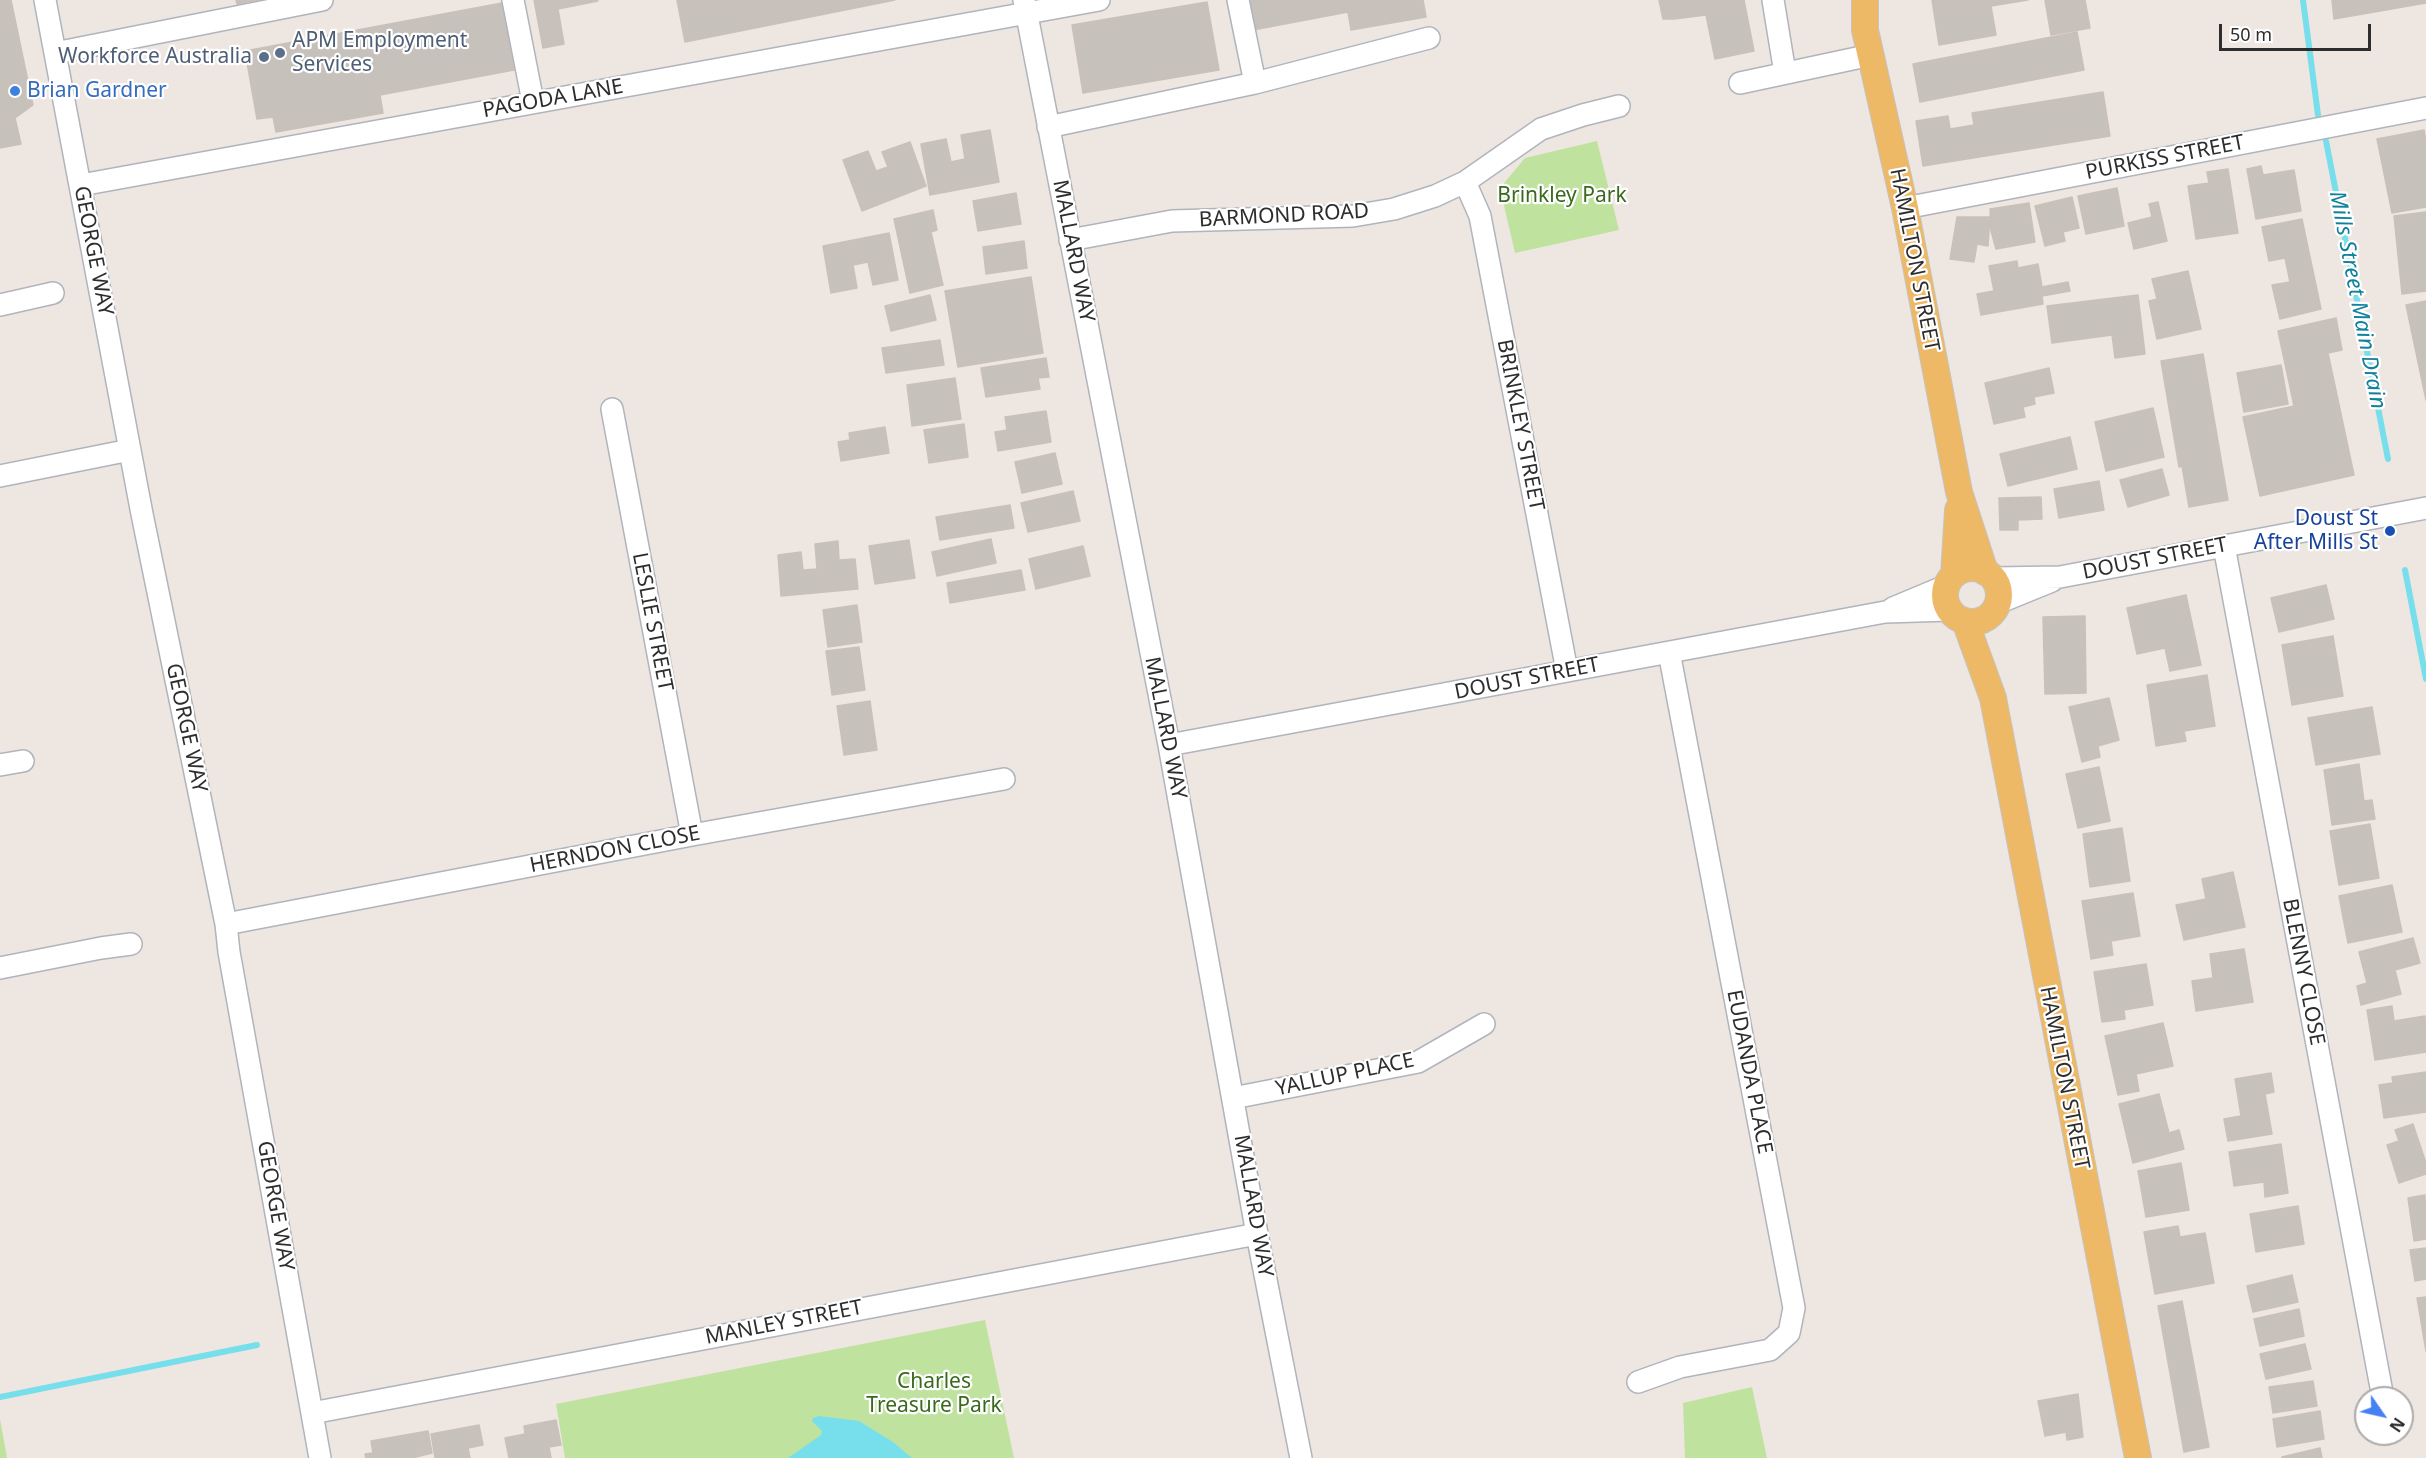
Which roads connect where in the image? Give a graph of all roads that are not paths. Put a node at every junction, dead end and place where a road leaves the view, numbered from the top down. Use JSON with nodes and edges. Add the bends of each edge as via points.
{"nodes":[{"id":1,"x":45,"y":0,"type":"edge"},
{"id":2,"x":322,"y":0,"type":"edge"},
{"id":3,"x":513,"y":0,"type":"edge"},
{"id":4,"x":1099,"y":0,"type":"edge"},
{"id":5,"x":1238,"y":0,"type":"edge"},
{"id":6,"x":1773,"y":0,"type":"edge"},
{"id":7,"x":1850,"y":0,"type":"edge"},
{"id":8,"x":1864,"y":0,"type":"edge"},
{"id":9,"x":1025,"y":6,"type":"edge"},
{"id":10,"x":1865,"y":30,"type":"junction"},
{"id":11,"x":1429,"y":38,"type":"dead end"},
{"id":12,"x":55,"y":54,"type":"junction"},
{"id":13,"x":1871,"y":55,"type":"junction"},
{"id":14,"x":1785,"y":74,"type":"junction"},
{"id":15,"x":1255,"y":83,"type":"junction"},
{"id":16,"x":1740,"y":83,"type":"dead end"},
{"id":17,"x":532,"y":102,"type":"junction"},
{"id":18,"x":1619,"y":106,"type":"dead end"},
{"id":19,"x":2426,"y":108,"type":"edge"},
{"id":20,"x":1048,"y":127,"type":"junction"},
{"id":21,"x":1465,"y":182,"type":"junction"},
{"id":22,"x":81,"y":185,"type":"junction"},
{"id":23,"x":1905,"y":208,"type":"junction"},
{"id":24,"x":1070,"y":240,"type":"junction"},
{"id":25,"x":53,"y":293,"type":"dead end"},
{"id":26,"x":0,"y":304,"type":"edge"},
{"id":27,"x":612,"y":409,"type":"dead end"},
{"id":28,"x":130,"y":450,"type":"junction"},
{"id":29,"x":0,"y":476,"type":"edge"},
{"id":30,"x":1959,"y":492,"type":"junction"},
{"id":31,"x":2426,"y":508,"type":"edge"},
{"id":32,"x":2223,"y":546,"type":"junction"},
{"id":33,"x":1989,"y":575,"type":"junction"},
{"id":34,"x":2060,"y":577,"type":"junction"},
{"id":35,"x":1954,"y":598,"type":"junction"},
{"id":36,"x":1994,"y":609,"type":"junction"},
{"id":37,"x":1669,"y":652,"type":"junction"},
{"id":38,"x":1567,"y":671,"type":"junction"},
{"id":39,"x":1993,"y":698,"type":"junction"},
{"id":40,"x":1169,"y":745,"type":"junction"},
{"id":41,"x":23,"y":761,"type":"dead end"},
{"id":42,"x":0,"y":765,"type":"edge"},
{"id":43,"x":1004,"y":779,"type":"dead end"},
{"id":44,"x":692,"y":835,"type":"junction"},
{"id":45,"x":226,"y":924,"type":"junction"},
{"id":46,"x":131,"y":944,"type":"dead end"},
{"id":47,"x":0,"y":968,"type":"edge"},
{"id":48,"x":1484,"y":1024,"type":"dead end"},
{"id":49,"x":1233,"y":1098,"type":"junction"},
{"id":50,"x":1257,"y":1234,"type":"junction"},
{"id":51,"x":1638,"y":1382,"type":"dead end"},
{"id":52,"x":2381,"y":1386,"type":"edge"},
{"id":53,"x":312,"y":1413,"type":"junction"},
{"id":54,"x":320,"y":1458,"type":"edge"},
{"id":55,"x":1301,"y":1458,"type":"edge"},
{"id":56,"x":2138,"y":1458,"type":"edge"}],
"edges":[{"from":1,"to":12,"type":"street","name":"GEORGE WAY"},
{"from":2,"to":12,"type":"street"},
{"from":3,"to":17,"type":"street"},
{"from":4,"to":9,"type":"street","name":"PAGODA LANE"},
{"from":5,"to":15,"type":"street"},
{"from":6,"to":14,"type":"street"},
{"from":7,"to":10,"type":"main road","name":"HAMILTON STREET"},
{"from":8,"to":10,"type":"main road","name":"HAMILTON STREET"},
{"from":9,"to":17,"type":"street","name":"PAGODA LANE"},
{"from":9,"to":20,"type":"street","name":"MALLARD WAY"},
{"from":10,"to":13,"type":"main road","name":"HAMILTON STREET"},
{"from":11,"to":15,"type":"street"},
{"from":12,"to":22,"type":"street","name":"GEORGE WAY"},
{"from":13,"to":14,"type":"street"},
{"from":13,"to":23,"type":"main road","name":"HAMILTON STREET"},
{"from":14,"to":16,"type":"street"},
{"from":15,"to":20,"type":"street"},
{"from":17,"to":22,"type":"street","name":"PAGODA LANE"},
{"from":18,"to":21,"type":"street","name":"BARMOND ROAD","via":[[1541,129]]},
{"from":19,"to":23,"type":"street","name":"PURKISS STREET"},
{"from":20,"to":24,"type":"street","name":"MALLARD WAY"},
{"from":21,"to":24,"type":"street","name":"BARMOND ROAD","via":[[1394,209],[1353,216],[1172,221]]},
{"from":21,"to":38,"type":"street","name":"BRINKLEY STREET","via":[[1480,216]]},
{"from":22,"to":28,"type":"street","name":"GEORGE WAY"},
{"from":23,"to":30,"type":"main road","name":"HAMILTON STREET"},
{"from":24,"to":40,"type":"street","name":"MALLARD WAY"},
{"from":25,"to":26,"type":"street"},
{"from":27,"to":44,"type":"street","name":"LESLIE STREET"},
{"from":28,"to":29,"type":"street"},
{"from":28,"to":45,"type":"street","name":"GEORGE WAY"},
{"from":30,"to":33,"type":"main road","name":"HAMILTON STREET"},
{"from":30,"to":35,"type":"main road","name":"HAMILTON STREET"},
{"from":31,"to":32,"type":"street","name":"DOUST STREET"},
{"from":32,"to":34,"type":"street","name":"DOUST STREET"},
{"from":32,"to":52,"type":"street","name":"BLENNY CLOSE"},
{"from":33,"to":34,"type":"street","name":"DOUST STREET"},
{"from":33,"to":35,"type":"main road","via":[[1968,569]]},
{"from":33,"to":36,"type":"main road","via":[[1999,595]]},
{"from":34,"to":36,"type":"street","name":"DOUST STREET"},
{"from":35,"to":36,"type":"main road","via":[[1979,621]]},
{"from":35,"to":37,"type":"street","name":"DOUST STREET"},
{"from":35,"to":39,"type":"main road","name":"HAMILTON STREET"},
{"from":36,"to":39,"type":"main road","name":"HAMILTON STREET"},
{"from":37,"to":38,"type":"street","name":"DOUST STREET"},
{"from":37,"to":51,"type":"street","name":"EUDANDA PLACE","via":[[1794,1308],[1789,1333],[1770,1350],[1680,1367]]},
{"from":38,"to":40,"type":"street","name":"DOUST STREET"},
{"from":39,"to":56,"type":"main road","name":"HAMILTON STREET"},
{"from":40,"to":49,"type":"street","name":"MALLARD WAY"},
{"from":41,"to":42,"type":"street"},
{"from":43,"to":44,"type":"street","name":"HERNDON CLOSE"},
{"from":44,"to":45,"type":"street","name":"HERNDON CLOSE"},
{"from":45,"to":53,"type":"street","name":"GEORGE WAY"},
{"from":46,"to":47,"type":"street"},
{"from":48,"to":49,"type":"street","name":"YALLUP PLACE","via":[[1418,1062]]},
{"from":49,"to":50,"type":"street","name":"MALLARD WAY"},
{"from":50,"to":53,"type":"street","name":"MANLEY STREET"},
{"from":50,"to":55,"type":"street","name":"MALLARD WAY"},
{"from":53,"to":54,"type":"street","name":"GEORGE WAY"}]}
